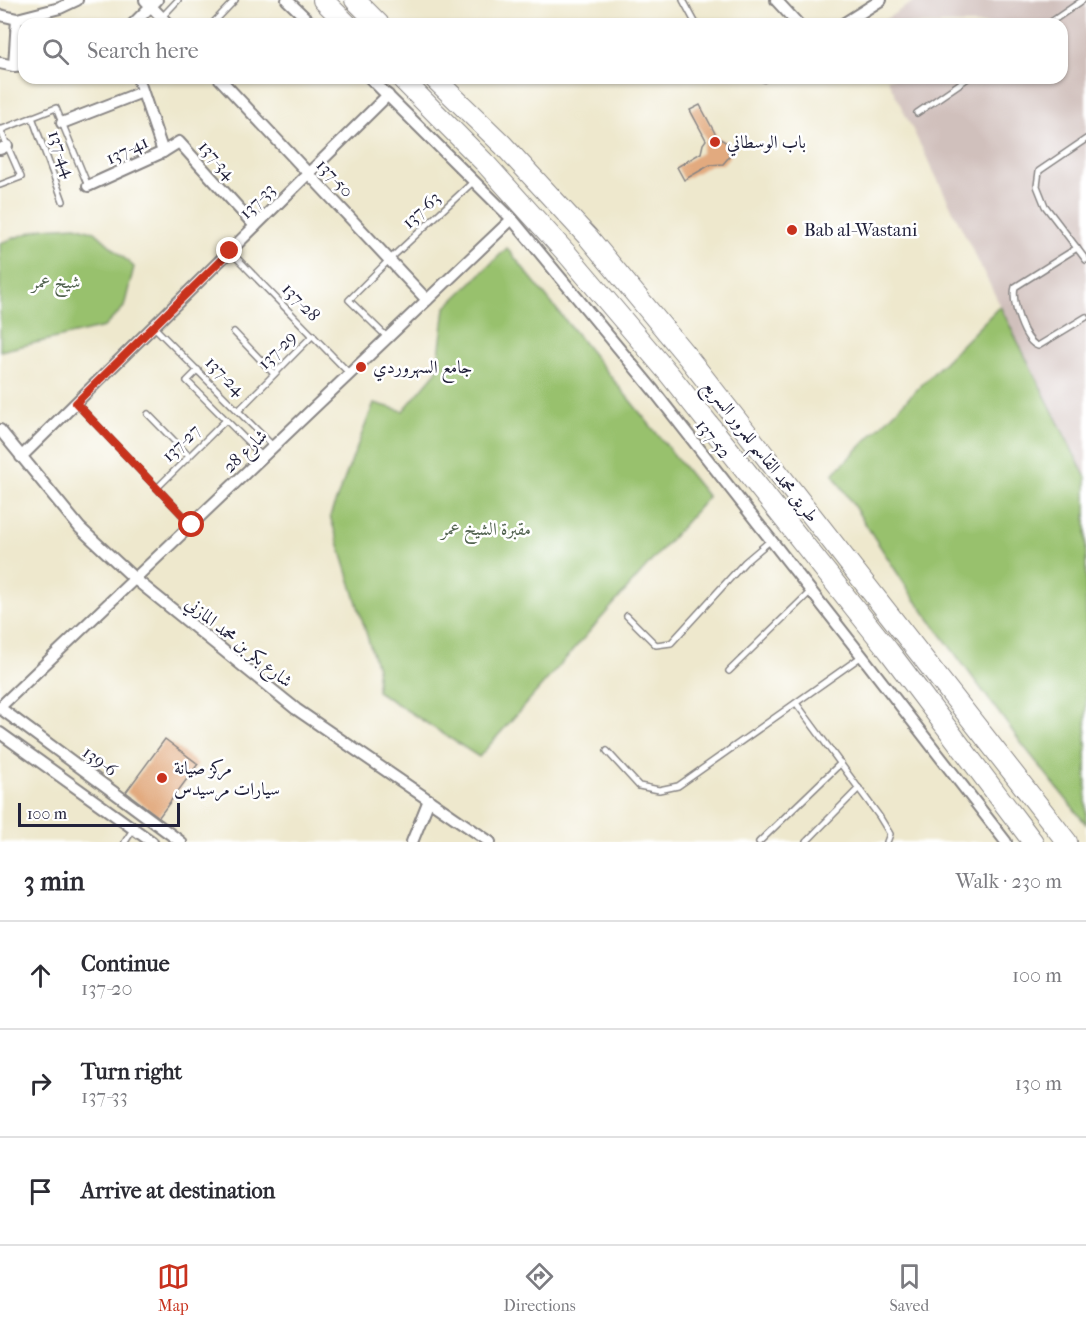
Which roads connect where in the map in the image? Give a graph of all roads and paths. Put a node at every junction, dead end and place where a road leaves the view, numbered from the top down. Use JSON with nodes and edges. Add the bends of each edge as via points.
{"nodes":[{"id":1,"x":77,"y":0,"type":"edge"},
{"id":2,"x":178,"y":0,"type":"edge"},
{"id":3,"x":235,"y":0,"type":"edge"},
{"id":4,"x":287,"y":0,"type":"edge"},
{"id":5,"x":323,"y":0,"type":"edge"},
{"id":6,"x":355,"y":0,"type":"edge"},
{"id":7,"x":682,"y":0,"type":"edge"},
{"id":8,"x":776,"y":0,"type":"edge"},
{"id":9,"x":881,"y":0,"type":"edge"},
{"id":10,"x":1083,"y":0,"type":"edge"},
{"id":11,"x":151,"y":2,"type":"edge"},
{"id":12,"x":0,"y":15,"type":"edge"},
{"id":13,"x":21,"y":18,"type":"edge"},
{"id":14,"x":138,"y":18,"type":"edge"},
{"id":15,"x":163,"y":18,"type":"edge"},
{"id":16,"x":167,"y":18,"type":"edge"},
{"id":17,"x":218,"y":18,"type":"edge"},
{"id":18,"x":306,"y":18,"type":"edge"},
{"id":19,"x":341,"y":18,"type":"edge"},
{"id":20,"x":373,"y":18,"type":"edge"},
{"id":21,"x":692,"y":18,"type":"edge"},
{"id":22,"x":792,"y":18,"type":"edge"},
{"id":23,"x":852,"y":18,"type":"edge"},
{"id":24,"x":1057,"y":18,"type":"edge"},
{"id":25,"x":17,"y":19,"type":"joint"},
{"id":26,"x":18,"y":42,"type":"edge"},
{"id":27,"x":0,"y":63,"type":"edge"},
{"id":28,"x":18,"y":65,"type":"edge"},
{"id":29,"x":140,"y":84,"type":"edge"},
{"id":30,"x":225,"y":84,"type":"edge"},
{"id":31,"x":376,"y":84,"type":"edge"},
{"id":32,"x":407,"y":84,"type":"edge"},
{"id":33,"x":440,"y":84,"type":"edge"},
{"id":34,"x":959,"y":84,"type":"edge"},
{"id":35,"x":142,"y":92,"type":"junction"},
{"id":36,"x":388,"y":95,"type":"junction"},
{"id":37,"x":917,"y":112,"type":"dead end"},
{"id":38,"x":32,"y":117,"type":"junction"},
{"id":39,"x":62,"y":123,"type":"junction"},
{"id":40,"x":0,"y":130,"type":"edge"},
{"id":41,"x":1086,"y":139,"type":"edge"},
{"id":42,"x":179,"y":142,"type":"joint"},
{"id":43,"x":4,"y":147,"type":"edge"},
{"id":44,"x":163,"y":152,"type":"junction"},
{"id":45,"x":309,"y":174,"type":"junction"},
{"id":46,"x":474,"y":181,"type":"junction"},
{"id":47,"x":0,"y":185,"type":"edge"},
{"id":48,"x":88,"y":186,"type":"joint"},
{"id":49,"x":63,"y":201,"type":"dead end"},
{"id":50,"x":512,"y":219,"type":"junction"},
{"id":51,"x":255,"y":226,"type":"junction"},
{"id":52,"x":1077,"y":248,"type":"junction"},
{"id":53,"x":230,"y":251,"type":"junction"},
{"id":54,"x":389,"y":260,"type":"junction"},
{"id":55,"x":1086,"y":260,"type":"edge"},
{"id":56,"x":427,"y":300,"type":"junction"},
{"id":57,"x":1086,"y":317,"type":"edge"},
{"id":58,"x":154,"y":327,"type":"junction"},
{"id":59,"x":234,"y":332,"type":"dead end"},
{"id":60,"x":313,"y":336,"type":"junction"},
{"id":61,"x":388,"y":338,"type":"junction"},
{"id":62,"x":198,"y":370,"type":"junction"},
{"id":63,"x":274,"y":374,"type":"junction"},
{"id":64,"x":350,"y":374,"type":"junction"},
{"id":65,"x":76,"y":403,"type":"junction"},
{"id":66,"x":238,"y":411,"type":"junction"},
{"id":67,"x":148,"y":414,"type":"dead end"},
{"id":68,"x":226,"y":420,"type":"junction"},
{"id":69,"x":0,"y":430,"type":"edge"},
{"id":70,"x":274,"y":447,"type":"junction"},
{"id":71,"x":189,"y":456,"type":"junction"},
{"id":72,"x":21,"y":457,"type":"junction"},
{"id":73,"x":263,"y":457,"type":"junction"},
{"id":74,"x":157,"y":488,"type":"junction"},
{"id":75,"x":192,"y":525,"type":"junction"},
{"id":76,"x":771,"y":540,"type":"junction"},
{"id":77,"x":135,"y":579,"type":"junction"},
{"id":78,"x":811,"y":591,"type":"junction"},
{"id":79,"x":627,"y":616,"type":"dead end"},
{"id":80,"x":862,"y":656,"type":"junction"},
{"id":81,"x":729,"y":671,"type":"dead end"},
{"id":82,"x":796,"y":703,"type":"junction"},
{"id":83,"x":0,"y":707,"type":"edge"},
{"id":84,"x":0,"y":733,"type":"edge"},
{"id":85,"x":606,"y":751,"type":"dead end"},
{"id":86,"x":841,"y":763,"type":"junction"},
{"id":87,"x":859,"y":788,"type":"junction"},
{"id":88,"x":429,"y":800,"type":"junction"},
{"id":89,"x":134,"y":828,"type":"junction"},
{"id":90,"x":176,"y":841,"type":"edge"},
{"id":91,"x":125,"y":842,"type":"edge"},
{"id":92,"x":152,"y":842,"type":"edge"},
{"id":93,"x":412,"y":842,"type":"edge"},
{"id":94,"x":490,"y":842,"type":"edge"},
{"id":95,"x":759,"y":842,"type":"edge"},
{"id":96,"x":806,"y":842,"type":"edge"},
{"id":97,"x":887,"y":842,"type":"edge"},
{"id":98,"x":1006,"y":842,"type":"edge"},
{"id":99,"x":1033,"y":842,"type":"edge"},
{"id":100,"x":1067,"y":842,"type":"edge"}],
"edges":[{"from":1,"to":13,"type":"street"},
{"from":2,"to":16,"type":"lane"},
{"from":3,"to":17,"type":"lane"},
{"from":4,"to":18,"type":"street"},
{"from":5,"to":19,"type":"highway"},
{"from":6,"to":20,"type":"highway"},
{"from":7,"to":21,"type":"lane"},
{"from":8,"to":22,"type":"street"},
{"from":9,"to":23,"type":"street"},
{"from":10,"to":24,"type":"lane"},
{"from":11,"to":14,"type":"street"},
{"from":11,"to":15,"type":"street"},
{"from":12,"to":25,"type":"street"},
{"from":25,"to":26,"type":"street"},
{"from":27,"to":28,"type":"street"},
{"from":29,"to":35,"type":"street"},
{"from":30,"to":45,"type":"street","name":"137-50"},
{"from":31,"to":36,"type":"street","name":"137-52"},
{"from":32,"to":99,"type":"highway","name":"طريق محمد القاسم للمرور السريع","via":[[485,163],[669,374],[888,650]]},
{"from":33,"to":100,"type":"highway","name":"طريق محمد القاسم للمرور السريع","via":[[588,237]]},
{"from":34,"to":37,"type":"lane"},
{"from":35,"to":39,"type":"street"},
{"from":35,"to":44,"type":"street"},
{"from":36,"to":45,"type":"street","name":"137-33"},
{"from":36,"to":46,"type":"street","name":"137-52"},
{"from":38,"to":39,"type":"lane","via":[[56,108]]},
{"from":38,"to":40,"type":"lane"},
{"from":38,"to":49,"type":"lane","name":"137-44"},
{"from":39,"to":48,"type":"lane"},
{"from":40,"to":43,"type":"lane"},
{"from":41,"to":52,"type":"lane","via":[[1039,171],[1037,186],[1045,206]]},
{"from":42,"to":44,"type":"street","name":"137-41"},
{"from":42,"to":51,"type":"street","name":"137-34"},
{"from":43,"to":47,"type":"lane","via":[[21,177]]},
{"from":44,"to":48,"type":"street","name":"137-41"},
{"from":45,"to":51,"type":"street","name":"137-33"},
{"from":45,"to":54,"type":"street","name":"137-50"},
{"from":46,"to":50,"type":"street","name":"137-52"},
{"from":46,"to":54,"type":"lane","name":"137-63"},
{"from":50,"to":56,"type":"street","name":"شارع 28"},
{"from":50,"to":76,"type":"street","name":"137-52"},
{"from":51,"to":53,"type":"street","name":"137-33"},
{"from":52,"to":55,"type":"lane"},
{"from":52,"to":57,"type":"lane","via":[[1015,287],[1014,302],[1027,339],[1038,346]]},
{"from":53,"to":58,"type":"street","name":"137-33"},
{"from":53,"to":60,"type":"lane","name":"137-28"},
{"from":54,"to":56,"type":"street","name":"137-50"},
{"from":54,"to":61,"type":"lane","name":"137-63","via":[[349,300]]},
{"from":56,"to":61,"type":"street","name":"شارع 28"},
{"from":58,"to":62,"type":"lane","name":"137-24"},
{"from":58,"to":65,"type":"street","name":"137-33"},
{"from":59,"to":63,"type":"lane"},
{"from":60,"to":63,"type":"lane","name":"137-29"},
{"from":60,"to":64,"type":"lane","name":"137-28"},
{"from":61,"to":64,"type":"street","name":"شارع 28"},
{"from":62,"to":66,"type":"lane","name":"137-24"},
{"from":62,"to":68,"type":"lane","via":[[187,381]]},
{"from":63,"to":66,"type":"lane","name":"137-29"},
{"from":64,"to":70,"type":"street","name":"شارع 28"},
{"from":65,"to":72,"type":"street","name":"137-33"},
{"from":65,"to":74,"type":"lane"},
{"from":66,"to":70,"type":"lane","name":"137-24"},
{"from":67,"to":71,"type":"lane"},
{"from":68,"to":71,"type":"lane","name":"137-27"},
{"from":68,"to":73,"type":"lane"},
{"from":69,"to":72,"type":"street","name":"شارع بكر بن محمد المازني"},
{"from":70,"to":73,"type":"street","name":"شارع 28"},
{"from":71,"to":74,"type":"lane","name":"137-27"},
{"from":72,"to":77,"type":"street","name":"شارع بكر بن محمد المازني","via":[[80,528]]},
{"from":73,"to":75,"type":"street","name":"شارع 28"},
{"from":74,"to":75,"type":"lane"},
{"from":75,"to":77,"type":"street","name":"شارع 28"},
{"from":76,"to":78,"type":"street","name":"137-52"},
{"from":76,"to":79,"type":"lane","via":[[745,562],[670,643],[656,645]]},
{"from":77,"to":83,"type":"street","name":"شارع 28"},
{"from":77,"to":88,"type":"street","name":"شارع بكر بن محمد المازني","via":[[296,709]]},
{"from":78,"to":80,"type":"street","name":"137-52"},
{"from":78,"to":81,"type":"lane"},
{"from":80,"to":82,"type":"lane"},
{"from":80,"to":98,"type":"street","name":"137-52"},
{"from":82,"to":85,"type":"lane","via":[[678,786],[659,790],[639,786]]},
{"from":82,"to":86,"type":"lane"},
{"from":83,"to":90,"type":"street","name":"139-6"},
{"from":84,"to":89,"type":"street","name":"139-6"},
{"from":86,"to":87,"type":"lane"},
{"from":86,"to":95,"type":"lane"},
{"from":87,"to":96,"type":"lane"},
{"from":87,"to":97,"type":"lane","via":[[890,834]]},
{"from":88,"to":93,"type":"street"},
{"from":88,"to":94,"type":"street","name":"شارع بكر بن محمد المازني"},
{"from":89,"to":91,"type":"lane"},
{"from":89,"to":92,"type":"street","name":"139-6"}]}
